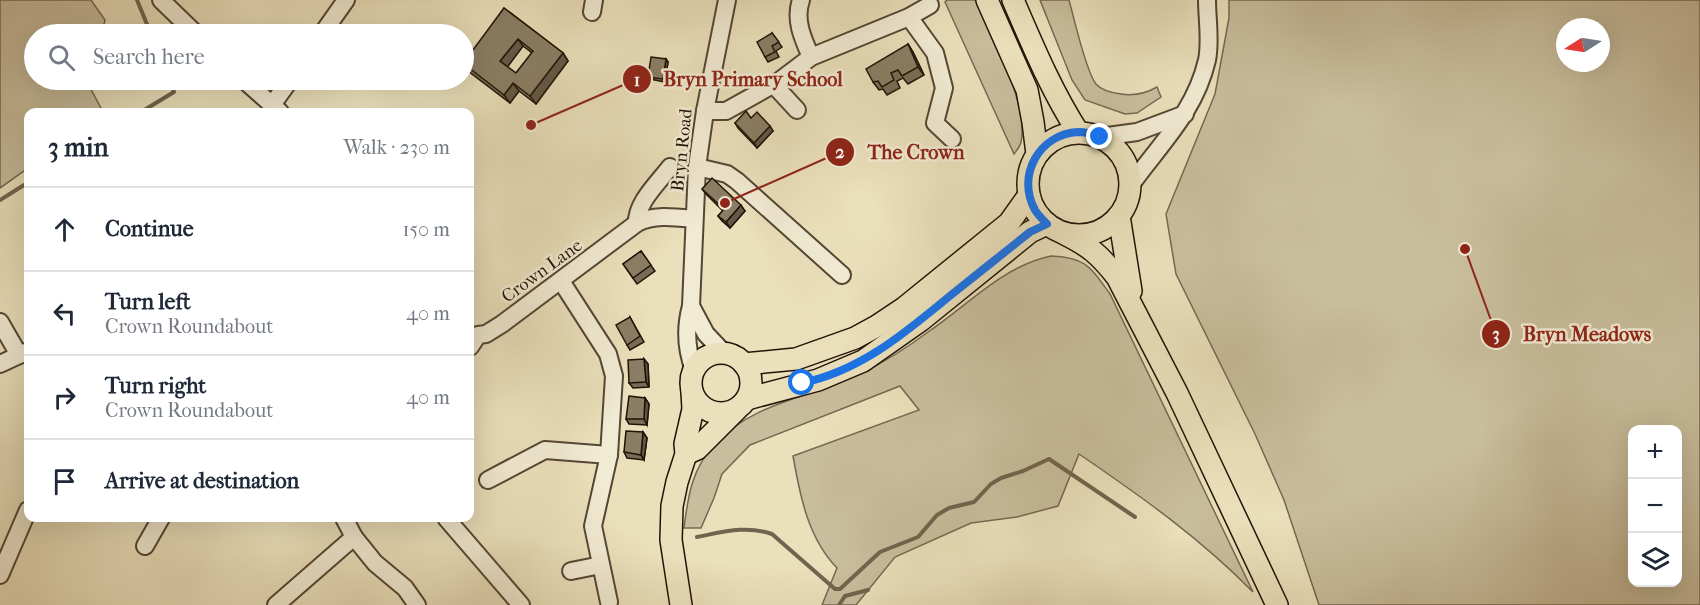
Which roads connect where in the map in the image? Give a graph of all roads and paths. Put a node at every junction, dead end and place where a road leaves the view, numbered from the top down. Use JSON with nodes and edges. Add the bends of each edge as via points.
{"nodes":[{"id":1,"x":346,"y":0,"type":"edge"},
{"id":2,"x":727,"y":0,"type":"edge"},
{"id":3,"x":801,"y":0,"type":"edge"},
{"id":4,"x":987,"y":0,"type":"edge"},
{"id":5,"x":1013,"y":0,"type":"edge"},
{"id":6,"x":1207,"y":0,"type":"edge"},
{"id":7,"x":171,"y":4,"type":"edge"},
{"id":8,"x":930,"y":4,"type":"dead end"},
{"id":9,"x":909,"y":17,"type":"junction"},
{"id":10,"x":188,"y":24,"type":"edge"},
{"id":11,"x":329,"y":24,"type":"edge"},
{"id":12,"x":811,"y":57,"type":"junction"},
{"id":13,"x":773,"y":84,"type":"junction"},
{"id":14,"x":255,"y":90,"type":"edge"},
{"id":15,"x":285,"y":90,"type":"edge"},
{"id":16,"x":275,"y":108,"type":"edge"},
{"id":17,"x":276,"y":108,"type":"edge"},
{"id":18,"x":797,"y":110,"type":"dead end"},
{"id":19,"x":705,"y":111,"type":"junction"},
{"id":20,"x":1186,"y":113,"type":"junction"},
{"id":21,"x":1078,"y":132,"type":"junction"},
{"id":22,"x":1100,"y":137,"type":"junction"},
{"id":23,"x":952,"y":139,"type":"dead end"},
{"id":24,"x":1036,"y":154,"type":"junction"},
{"id":25,"x":697,"y":167,"type":"junction"},
{"id":26,"x":670,"y":168,"type":"dead end"},
{"id":27,"x":1130,"y":186,"type":"junction"},
{"id":28,"x":1029,"y":195,"type":"junction"},
{"id":29,"x":1119,"y":216,"type":"junction"},
{"id":30,"x":694,"y":219,"type":"junction"},
{"id":31,"x":637,"y":223,"type":"junction"},
{"id":32,"x":1055,"y":228,"type":"junction"},
{"id":33,"x":842,"y":275,"type":"dead end"},
{"id":34,"x":561,"y":281,"type":"junction"},
{"id":35,"x":691,"y":306,"type":"junction"},
{"id":36,"x":1134,"y":309,"type":"junction"},
{"id":37,"x":0,"y":322,"type":"edge"},
{"id":38,"x":474,"y":337,"type":"edge"},
{"id":39,"x":24,"y":353,"type":"edge"},
{"id":40,"x":724,"y":353,"type":"junction"},
{"id":41,"x":0,"y":364,"type":"edge"},
{"id":42,"x":744,"y":364,"type":"junction"},
{"id":43,"x":693,"y":370,"type":"junction"},
{"id":44,"x":692,"y":392,"type":"junction"},
{"id":45,"x":743,"y":403,"type":"junction"},
{"id":46,"x":686,"y":454,"type":"junction"},
{"id":47,"x":609,"y":455,"type":"junction"},
{"id":48,"x":488,"y":480,"type":"dead end"},
{"id":49,"x":24,"y":519,"type":"edge"},
{"id":50,"x":159,"y":522,"type":"edge"},
{"id":51,"x":346,"y":522,"type":"edge"},
{"id":52,"x":449,"y":522,"type":"edge"},
{"id":53,"x":354,"y":537,"type":"junction"},
{"id":54,"x":145,"y":546,"type":"dead end"},
{"id":55,"x":601,"y":565,"type":"junction"},
{"id":56,"x":571,"y":571,"type":"dead end"},
{"id":57,"x":0,"y":575,"type":"edge"},
{"id":58,"x":609,"y":602,"type":"dead end"},
{"id":59,"x":276,"y":605,"type":"edge"},
{"id":60,"x":417,"y":605,"type":"edge"},
{"id":61,"x":521,"y":605,"type":"edge"},
{"id":62,"x":681,"y":605,"type":"edge"},
{"id":63,"x":1277,"y":605,"type":"edge"}],
"edges":[{"from":1,"to":11,"type":"street"},
{"from":2,"to":19,"type":"street","name":"Bryn Road"},
{"from":3,"to":12,"type":"street","via":[[799,25]]},
{"from":4,"to":24,"type":"main road","via":[[1027,90]]},
{"from":5,"to":21,"type":"main road","via":[[1059,104]]},
{"from":6,"to":20,"type":"street","via":[[1207,59]]},
{"from":7,"to":10,"type":"street"},
{"from":8,"to":9,"type":"street"},
{"from":9,"to":12,"type":"street"},
{"from":9,"to":23,"type":"street","via":[[935,53],[944,88],[935,123]]},
{"from":12,"to":13,"type":"street"},
{"from":13,"to":18,"type":"street"},
{"from":13,"to":19,"type":"street","via":[[726,111]]},
{"from":14,"to":16,"type":"street"},
{"from":15,"to":17,"type":"street"},
{"from":19,"to":25,"type":"street","name":"Bryn Road"},
{"from":20,"to":22,"type":"street","via":[[1137,132]]},
{"from":20,"to":27,"type":"street"},
{"from":21,"to":22,"type":"main road"},
{"from":21,"to":24,"type":"main road","via":[[1062,135]]},
{"from":22,"to":27,"type":"main road","via":[[1123,157]]},
{"from":24,"to":28,"type":"main road","via":[[1027,181]]},
{"from":25,"to":30,"type":"street","name":"Bryn Road"},
{"from":25,"to":33,"type":"street","via":[[727,174],[737,181]]},
{"from":26,"to":31,"type":"street","name":"Crown Lane","via":[[641,206]]},
{"from":27,"to":29,"type":"main road"},
{"from":28,"to":32,"type":"main road","via":[[1035,211]]},
{"from":28,"to":42,"type":"main road","via":[[1002,230],[877,326],[796,359]]},
{"from":29,"to":32,"type":"main road","via":[[1094,233],[1078,235]]},
{"from":29,"to":36,"type":"main road"},
{"from":30,"to":31,"type":"street","name":"Crown Lane","via":[[658,218]]},
{"from":30,"to":35,"type":"street","name":"Bryn Road"},
{"from":31,"to":34,"type":"street","name":"Crown Lane"},
{"from":32,"to":36,"type":"main road","via":[[1088,245],[1104,260]]},
{"from":32,"to":45,"type":"main road","via":[[1030,232],[863,362]]},
{"from":34,"to":38,"type":"street","name":"Crown Lane","via":[[502,324]]},
{"from":34,"to":47,"type":"street","via":[[612,363]]},
{"from":35,"to":40,"type":"street","via":[[706,334]]},
{"from":35,"to":43,"type":"street","name":"Bryn Road","via":[[687,343]]},
{"from":36,"to":63,"type":"main road"},
{"from":37,"to":39,"type":"street"},
{"from":39,"to":41,"type":"street"},
{"from":40,"to":42,"type":"main road"},
{"from":40,"to":43,"type":"main road","via":[[712,354]]},
{"from":42,"to":45,"type":"main road","via":[[751,383]]},
{"from":43,"to":44,"type":"main road"},
{"from":44,"to":45,"type":"main road","via":[[712,412],[731,412]]},
{"from":44,"to":46,"type":"main road"},
{"from":45,"to":46,"type":"main road","via":[[697,449]]},
{"from":46,"to":62,"type":"main road","via":[[672,506],[671,540]]},
{"from":47,"to":48,"type":"street","via":[[545,450]]},
{"from":47,"to":55,"type":"street","via":[[593,526]]},
{"from":49,"to":57,"type":"street"},
{"from":50,"to":54,"type":"street"},
{"from":51,"to":53,"type":"street"},
{"from":52,"to":61,"type":"street"},
{"from":53,"to":59,"type":"street"},
{"from":53,"to":60,"type":"street"},
{"from":55,"to":56,"type":"street"},
{"from":55,"to":58,"type":"street"}]}
